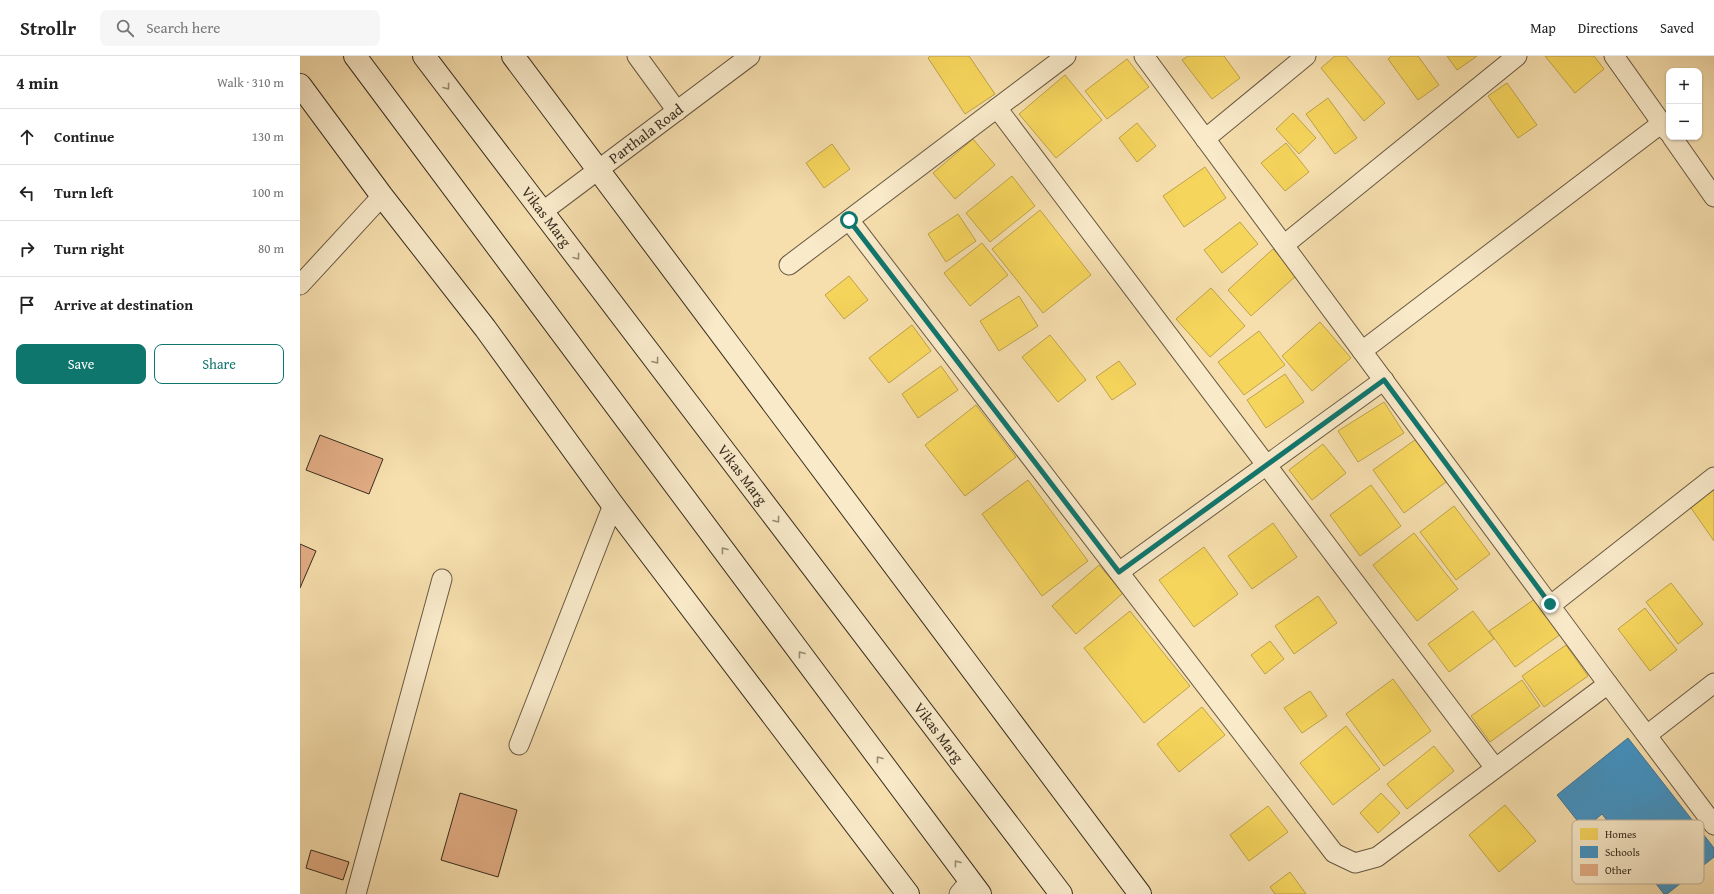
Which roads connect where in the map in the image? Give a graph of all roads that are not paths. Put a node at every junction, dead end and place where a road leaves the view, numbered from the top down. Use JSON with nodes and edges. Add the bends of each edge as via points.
{"nodes":[{"id":1,"x":355,"y":56,"type":"edge"},
{"id":2,"x":424,"y":56,"type":"edge"},
{"id":3,"x":513,"y":56,"type":"edge"},
{"id":4,"x":637,"y":56,"type":"edge"},
{"id":5,"x":750,"y":56,"type":"edge"},
{"id":6,"x":1066,"y":56,"type":"edge"},
{"id":7,"x":1144,"y":56,"type":"edge"},
{"id":8,"x":1306,"y":56,"type":"edge"},
{"id":9,"x":1517,"y":56,"type":"edge"},
{"id":10,"x":1614,"y":56,"type":"edge"},
{"id":11,"x":300,"y":85,"type":"edge"},
{"id":12,"x":997,"y":108,"type":"junction"},
{"id":13,"x":677,"y":111,"type":"junction"},
{"id":14,"x":1666,"y":130,"type":"edge"},
{"id":15,"x":1666,"y":132,"type":"edge"},
{"id":16,"x":1205,"y":139,"type":"junction"},
{"id":17,"x":1673,"y":140,"type":"edge"},
{"id":18,"x":599,"y":170,"type":"junction"},
{"id":19,"x":382,"y":196,"type":"junction"},
{"id":20,"x":1714,"y":197,"type":"edge"},
{"id":21,"x":542,"y":212,"type":"junction"},
{"id":22,"x":849,"y":220,"type":"junction"},
{"id":23,"x":1284,"y":245,"type":"junction"},
{"id":24,"x":789,"y":265,"type":"dead end"},
{"id":25,"x":300,"y":285,"type":"edge"},
{"id":26,"x":1362,"y":351,"type":"junction"},
{"id":27,"x":1384,"y":380,"type":"junction"},
{"id":28,"x":1267,"y":465,"type":"junction"},
{"id":29,"x":1714,"y":477,"type":"edge"},
{"id":30,"x":613,"y":505,"type":"junction"},
{"id":31,"x":1119,"y":572,"type":"junction"},
{"id":32,"x":442,"y":579,"type":"dead end"},
{"id":33,"x":1550,"y":604,"type":"junction"},
{"id":34,"x":1714,"y":683,"type":"edge"},
{"id":35,"x":1608,"y":684,"type":"junction"},
{"id":36,"x":1648,"y":735,"type":"junction"},
{"id":37,"x":519,"y":745,"type":"dead end"},
{"id":38,"x":1495,"y":768,"type":"junction"},
{"id":39,"x":1714,"y":825,"type":"edge"},
{"id":40,"x":970,"y":890,"type":"edge"},
{"id":41,"x":356,"y":894,"type":"edge"},
{"id":42,"x":908,"y":894,"type":"edge"},
{"id":43,"x":1061,"y":894,"type":"edge"},
{"id":44,"x":1140,"y":894,"type":"edge"}],
"edges":[{"from":40,"to":1,"type":"main road","one_way":true},
{"from":2,"to":21,"type":"main road","name":"Vikas Marg","one_way":true},
{"from":3,"to":18,"type":"main road"},
{"from":4,"to":13,"type":"street"},
{"from":5,"to":13,"type":"street","name":"Parthala Road"},
{"from":6,"to":12,"type":"street"},
{"from":7,"to":16,"type":"street"},
{"from":8,"to":16,"type":"street"},
{"from":9,"to":23,"type":"street"},
{"from":10,"to":14,"type":"street"},
{"from":11,"to":19,"type":"main road"},
{"from":12,"to":22,"type":"street"},
{"from":12,"to":28,"type":"street"},
{"from":13,"to":18,"type":"street","name":"Parthala Road"},
{"from":15,"to":26,"type":"street"},
{"from":16,"to":23,"type":"street"},
{"from":17,"to":20,"type":"street"},
{"from":18,"to":21,"type":"street","name":"Parthala Road"},
{"from":18,"to":44,"type":"main road"},
{"from":19,"to":25,"type":"street"},
{"from":19,"to":30,"type":"main road","via":[[485,328]]},
{"from":21,"to":43,"type":"main road","name":"Vikas Marg","one_way":true},
{"from":22,"to":24,"type":"street"},
{"from":22,"to":31,"type":"street"},
{"from":23,"to":26,"type":"street"},
{"from":26,"to":27,"type":"street"},
{"from":27,"to":28,"type":"street"},
{"from":27,"to":33,"type":"street"},
{"from":28,"to":31,"type":"street"},
{"from":28,"to":38,"type":"street"},
{"from":29,"to":33,"type":"street"},
{"from":30,"to":37,"type":"street"},
{"from":30,"to":42,"type":"main road"},
{"from":31,"to":38,"type":"street","via":[[1334,853],[1355,863],[1377,857]]},
{"from":32,"to":41,"type":"street"},
{"from":33,"to":35,"type":"street"},
{"from":34,"to":36,"type":"street"},
{"from":35,"to":36,"type":"street"},
{"from":35,"to":38,"type":"street"},
{"from":36,"to":39,"type":"street"}]}
